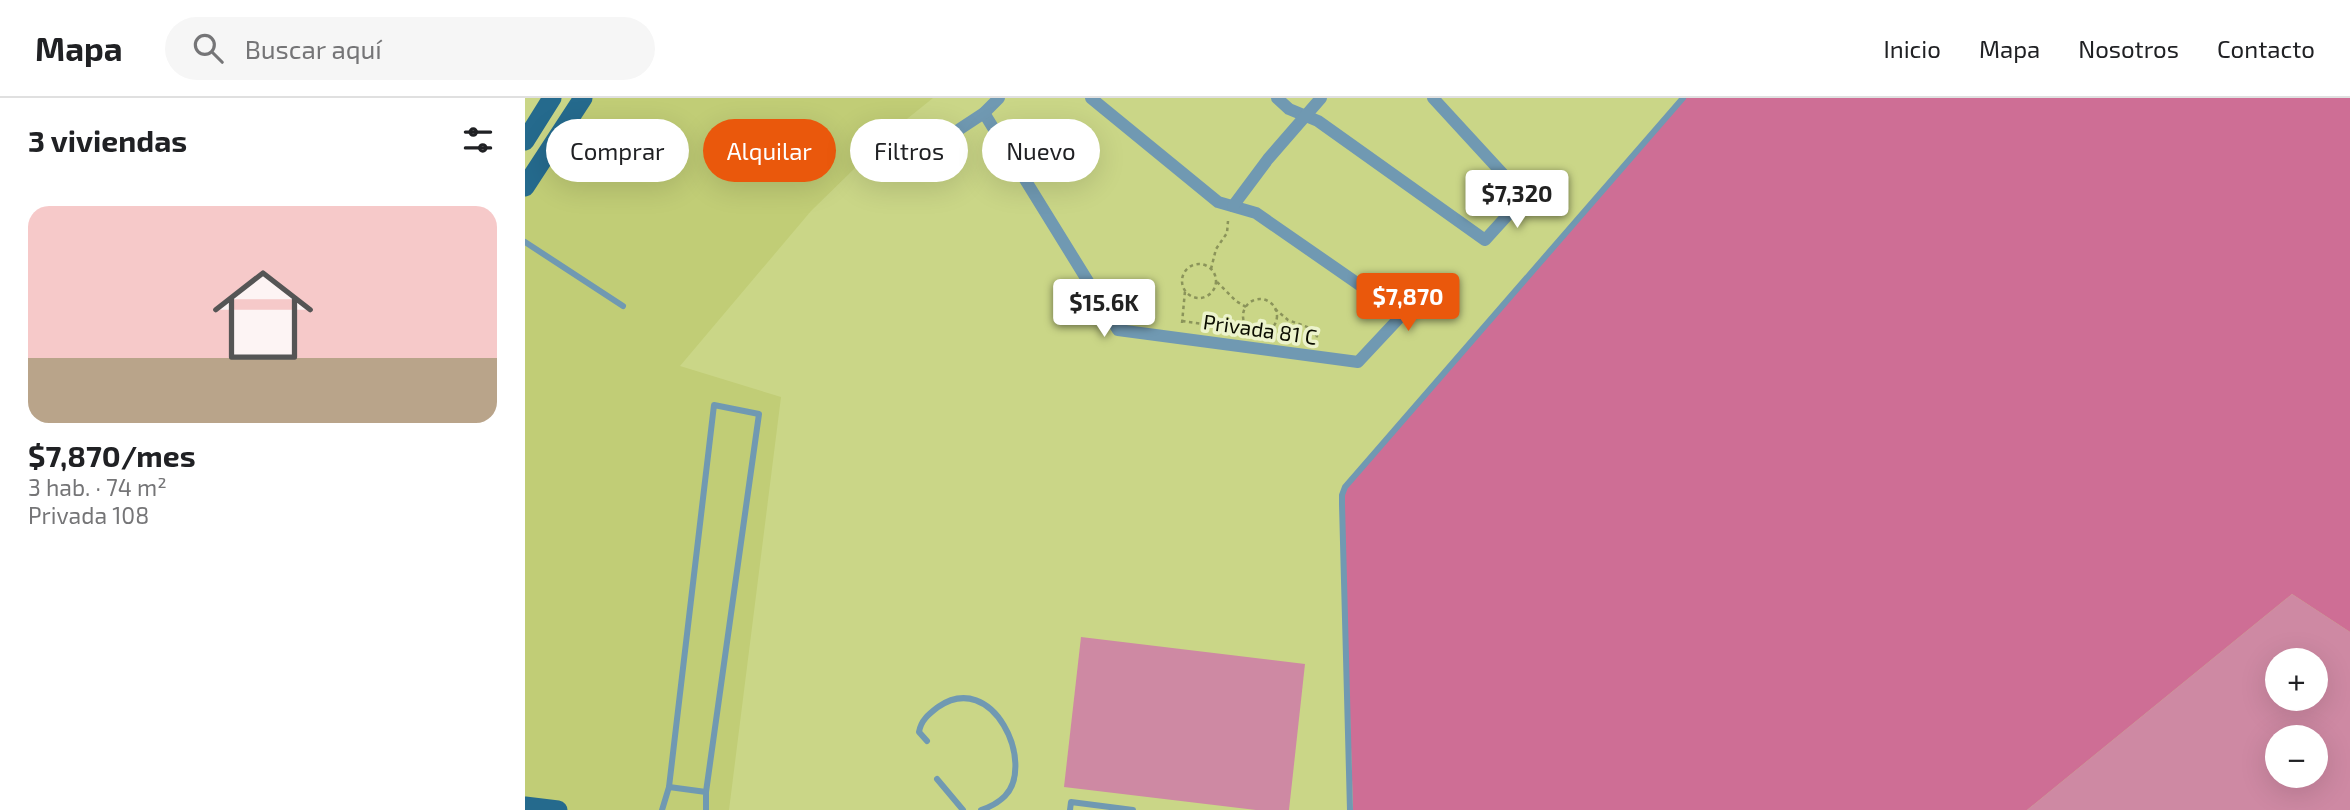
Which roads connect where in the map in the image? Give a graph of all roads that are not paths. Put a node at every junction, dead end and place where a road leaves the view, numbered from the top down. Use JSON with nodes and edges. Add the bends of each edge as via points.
{"nodes":[{"id":1,"x":552,"y":98,"type":"edge"},
{"id":2,"x":583,"y":98,"type":"edge"},
{"id":3,"x":999,"y":98,"type":"edge"},
{"id":4,"x":1091,"y":98,"type":"edge"},
{"id":5,"x":1276,"y":98,"type":"edge"},
{"id":6,"x":1321,"y":98,"type":"edge"},
{"id":7,"x":1433,"y":98,"type":"edge"},
{"id":8,"x":1683,"y":98,"type":"edge"},
{"id":9,"x":984,"y":113,"type":"junction"},
{"id":10,"x":1305,"y":116,"type":"junction"},
{"id":11,"x":968,"y":124,"type":"edge"},
{"id":12,"x":526,"y":139,"type":"edge"},
{"id":13,"x":525,"y":187,"type":"edge"},
{"id":14,"x":1234,"y":206,"type":"junction"},
{"id":15,"x":525,"y":242,"type":"edge"},
{"id":16,"x":1427,"y":281,"type":"dead end"},
{"id":17,"x":623,"y":306,"type":"dead end"},
{"id":18,"x":1403,"y":315,"type":"junction"},
{"id":19,"x":927,"y":741,"type":"dead end"},
{"id":20,"x":937,"y":779,"type":"dead end"},
{"id":21,"x":669,"y":787,"type":"junction"},
{"id":22,"x":706,"y":792,"type":"junction"},
{"id":23,"x":525,"y":806,"type":"edge"},
{"id":24,"x":558,"y":810,"type":"edge"},
{"id":25,"x":662,"y":810,"type":"edge"},
{"id":26,"x":706,"y":810,"type":"edge"},
{"id":27,"x":963,"y":810,"type":"edge"},
{"id":28,"x":981,"y":810,"type":"edge"},
{"id":29,"x":1070,"y":810,"type":"edge"},
{"id":30,"x":1133,"y":810,"type":"edge"},
{"id":31,"x":1350,"y":810,"type":"edge"}],
"edges":[{"from":1,"to":12,"type":"main road"},
{"from":2,"to":13,"type":"main road"},
{"from":3,"to":9,"type":"street"},
{"from":4,"to":14,"type":"street","via":[[1218,202]]},
{"from":5,"to":10,"type":"street"},
{"from":6,"to":10,"type":"street"},
{"from":7,"to":10,"type":"street","via":[[1524,197],[1485,240]]},
{"from":8,"to":31,"type":"lane","via":[[1345,487]]},
{"from":9,"to":11,"type":"street"},
{"from":9,"to":18,"type":"street","name":"Privada 81 C","via":[[1118,330],[1358,362]]},
{"from":10,"to":14,"type":"street"},
{"from":14,"to":18,"type":"street","via":[[1256,213]]},
{"from":15,"to":17,"type":"lane"},
{"from":16,"to":18,"type":"street"},
{"from":19,"to":28,"type":"lane","via":[[919,732],[925,718],[955,698],[974,698],[1001,721],[1015,759],[1013,782],[1006,796]]},
{"from":20,"to":27,"type":"lane"},
{"from":21,"to":22,"type":"lane"},
{"from":21,"to":22,"type":"lane","via":[[714,405],[759,414]]},
{"from":21,"to":25,"type":"lane"},
{"from":22,"to":26,"type":"lane"},
{"from":23,"to":24,"type":"main road"},
{"from":29,"to":30,"type":"lane","via":[[1071,802]]}]}
